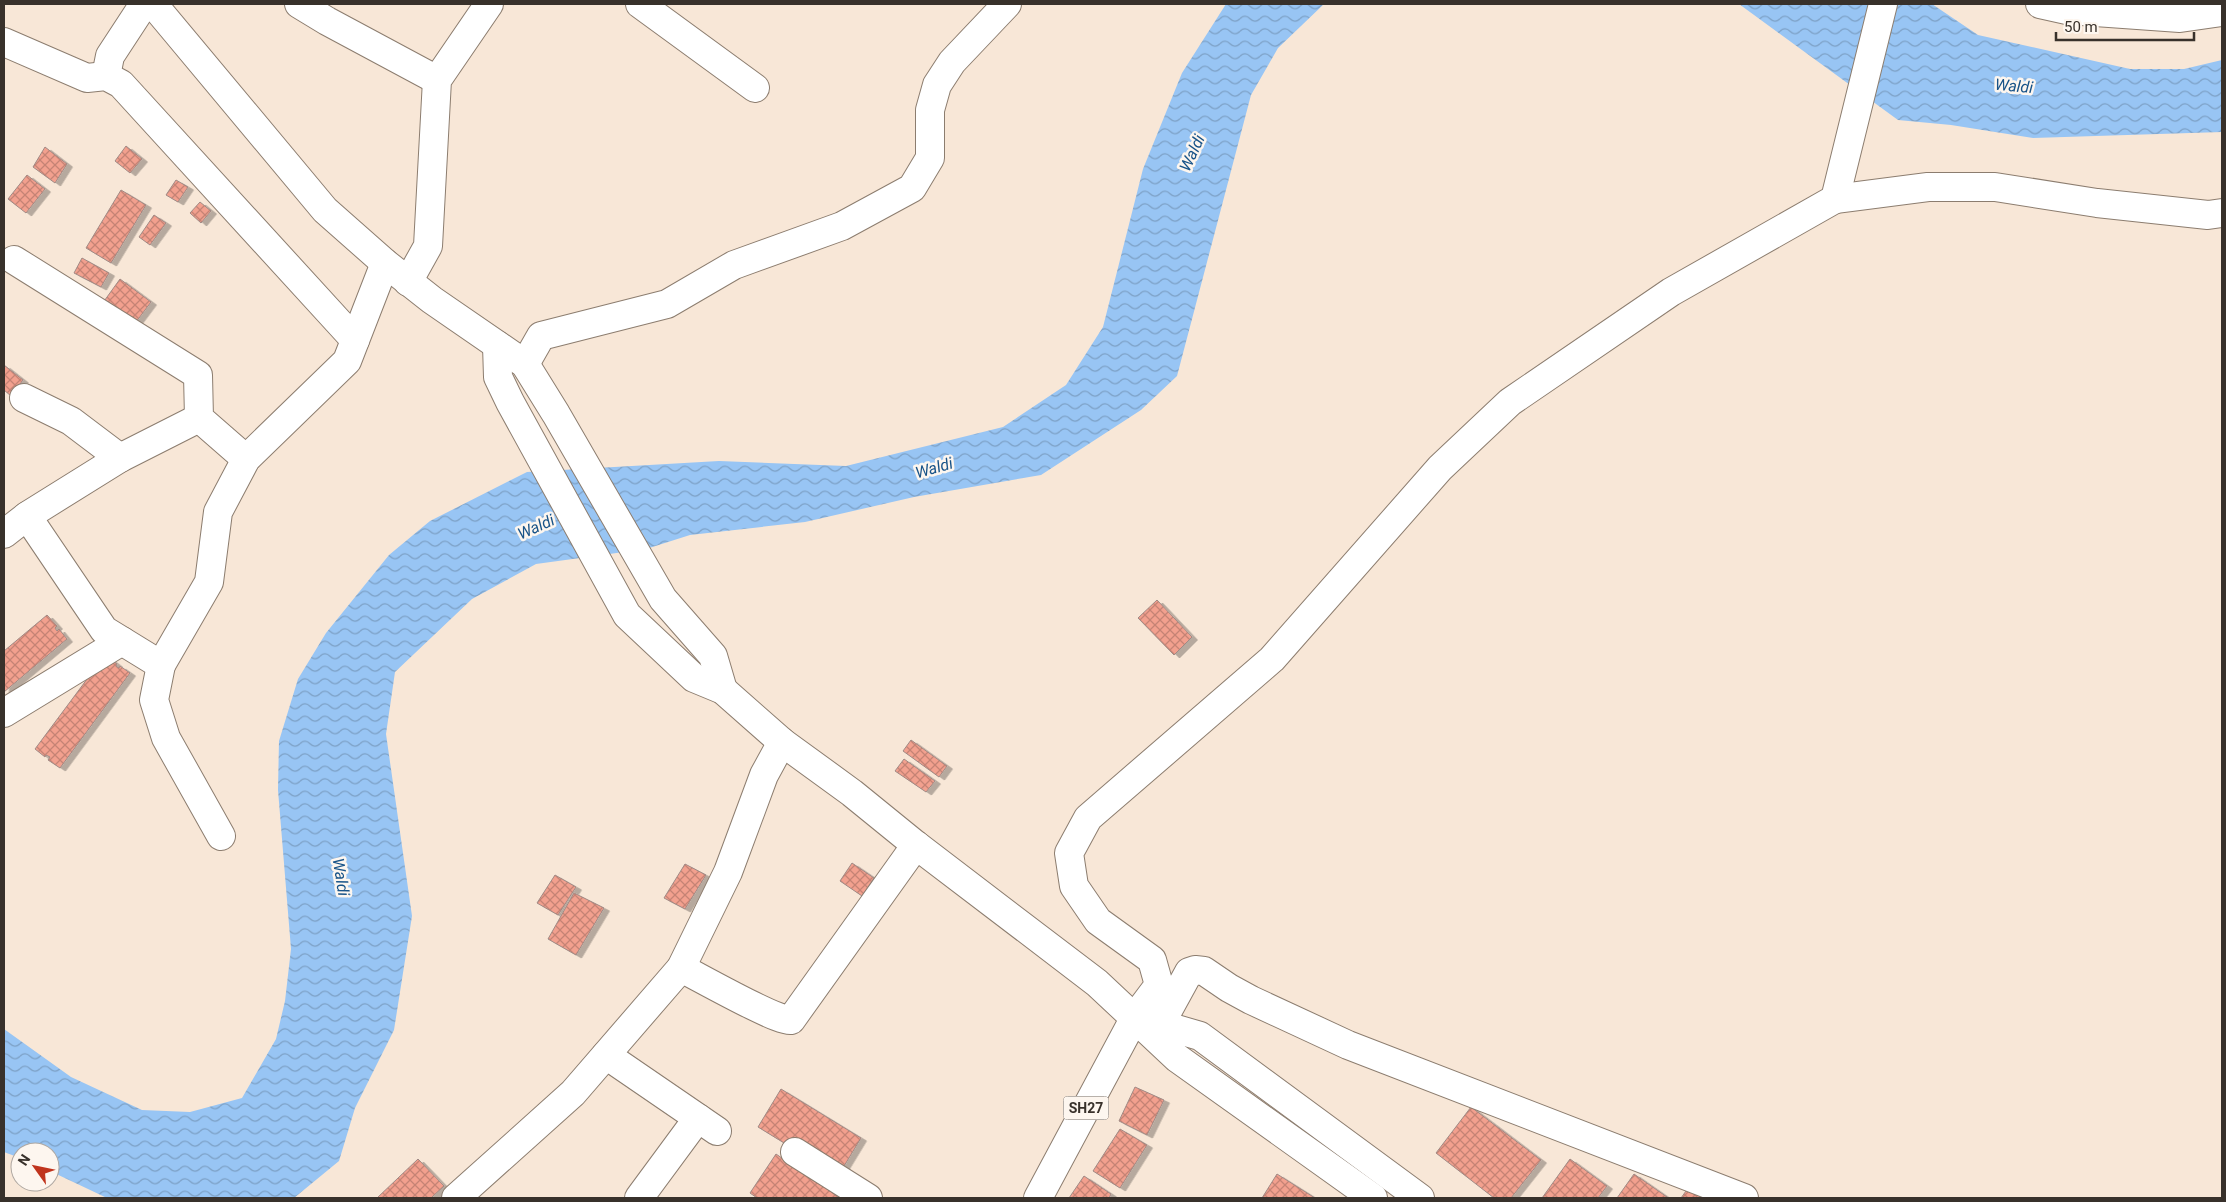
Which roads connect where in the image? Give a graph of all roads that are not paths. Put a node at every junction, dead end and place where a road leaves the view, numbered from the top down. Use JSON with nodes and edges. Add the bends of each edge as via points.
{"nodes":[{"id":1,"x":144,"y":4,"type":"edge"},
{"id":2,"x":153,"y":4,"type":"edge"},
{"id":3,"x":299,"y":4,"type":"edge"},
{"id":4,"x":489,"y":4,"type":"edge"},
{"id":5,"x":640,"y":4,"type":"edge"},
{"id":6,"x":1007,"y":4,"type":"edge"},
{"id":7,"x":1883,"y":4,"type":"edge"},
{"id":8,"x":2040,"y":4,"type":"edge"},
{"id":9,"x":2222,"y":12,"type":"edge"},
{"id":10,"x":333,"y":13,"type":"edge"},
{"id":11,"x":4,"y":42,"type":"edge"},
{"id":12,"x":106,"y":76,"type":"junction"},
{"id":13,"x":437,"y":80,"type":"junction"},
{"id":14,"x":755,"y":88,"type":"dead end"},
{"id":15,"x":1835,"y":199,"type":"junction"},
{"id":16,"x":2222,"y":213,"type":"edge"},
{"id":17,"x":7,"y":261,"type":"edge"},
{"id":18,"x":385,"y":263,"type":"junction"},
{"id":19,"x":408,"y":282,"type":"junction"},
{"id":20,"x":355,"y":340,"type":"junction"},
{"id":21,"x":498,"y":345,"type":"junction"},
{"id":22,"x":525,"y":364,"type":"junction"},
{"id":23,"x":24,"y":398,"type":"dead end"},
{"id":24,"x":199,"y":418,"type":"junction"},
{"id":25,"x":120,"y":458,"type":"junction"},
{"id":26,"x":246,"y":459,"type":"junction"},
{"id":27,"x":27,"y":516,"type":"junction"},
{"id":28,"x":4,"y":534,"type":"edge"},
{"id":29,"x":122,"y":641,"type":"junction"},
{"id":30,"x":160,"y":665,"type":"junction"},
{"id":31,"x":723,"y":690,"type":"junction"},
{"id":32,"x":4,"y":713,"type":"edge"},
{"id":33,"x":782,"y":742,"type":"junction"},
{"id":34,"x":221,"y":836,"type":"dead end"},
{"id":35,"x":916,"y":845,"type":"junction"},
{"id":36,"x":681,"y":968,"type":"junction"},
{"id":37,"x":1148,"y":1021,"type":"junction"},
{"id":38,"x":606,"y":1055,"type":"junction"},
{"id":39,"x":795,"y":1152,"type":"dead end"},
{"id":40,"x":456,"y":1198,"type":"edge"},
{"id":41,"x":639,"y":1198,"type":"edge"},
{"id":42,"x":868,"y":1198,"type":"edge"},
{"id":43,"x":1038,"y":1198,"type":"edge"},
{"id":44,"x":1373,"y":1198,"type":"edge"},
{"id":45,"x":1420,"y":1198,"type":"edge"},
{"id":46,"x":1744,"y":1198,"type":"edge"}],
"edges":[{"from":1,"to":12,"type":"street","via":[[110,56]]},
{"from":2,"to":18,"type":"street","via":[[325,210]]},
{"from":3,"to":10,"type":"street"},
{"from":4,"to":13,"type":"street"},
{"from":5,"to":14,"type":"street"},
{"from":6,"to":22,"type":"street","via":[[952,62],[937,85],[930,110],[930,158],[912,188],[842,226],[734,266],[667,304],[541,336]]},
{"from":7,"to":15,"type":"street"},
{"from":8,"to":9,"type":"street","via":[[2067,10],[2180,18]]},
{"from":10,"to":13,"type":"street"},
{"from":11,"to":12,"type":"street","via":[[87,78]]},
{"from":12,"to":20,"type":"street","via":[[121,84]]},
{"from":13,"to":19,"type":"street","via":[[428,246]]},
{"from":15,"to":16,"type":"street","via":[[1928,187],[1995,187],[2097,203],[2208,215]]},
{"from":15,"to":37,"type":"street","via":[[1671,292],[1510,402],[1440,468],[1272,659],[1088,818],[1069,854],[1074,886],[1098,921],[1152,960],[1159,985]]},
{"from":17,"to":24,"type":"street","via":[[198,375]]},
{"from":18,"to":19,"type":"street"},
{"from":18,"to":20,"type":"street"},
{"from":19,"to":21,"type":"street"},
{"from":20,"to":26,"type":"street","via":[[347,361]]},
{"from":21,"to":22,"type":"street"},
{"from":21,"to":31,"type":"street","via":[[498,377],[627,615],[694,678]]},
{"from":22,"to":31,"type":"street","via":[[664,599],[713,656]]},
{"from":23,"to":25,"type":"street","via":[[71,421]]},
{"from":24,"to":25,"type":"street"},
{"from":24,"to":26,"type":"street"},
{"from":25,"to":27,"type":"street"},
{"from":26,"to":30,"type":"street","via":[[218,512],[209,582]]},
{"from":27,"to":28,"type":"street"},
{"from":27,"to":29,"type":"street","via":[[104,630]]},
{"from":29,"to":30,"type":"street"},
{"from":29,"to":32,"type":"street"},
{"from":30,"to":34,"type":"street","via":[[154,700],[166,738]]},
{"from":31,"to":33,"type":"street"},
{"from":33,"to":35,"type":"street"},
{"from":33,"to":36,"type":"street","via":[[764,775],[728,872]]},
{"from":35,"to":36,"type":"street","via":[[791,1020],[771,1014]]},
{"from":35,"to":37,"type":"street"},
{"from":36,"to":38,"type":"street"},
{"from":37,"to":43,"type":"street","number":"SH27"},
{"from":37,"to":44,"type":"street","via":[[1177,1058]]},
{"from":37,"to":45,"type":"street","via":[[1200,1036]]},
{"from":37,"to":46,"type":"street","via":[[1189,972],[1204,971],[1228,988],[1348,1045]]},
{"from":38,"to":40,"type":"street","via":[[573,1092]]},
{"from":38,"to":41,"type":"street","via":[[707,1124]]},
{"from":39,"to":42,"type":"street"}]}
